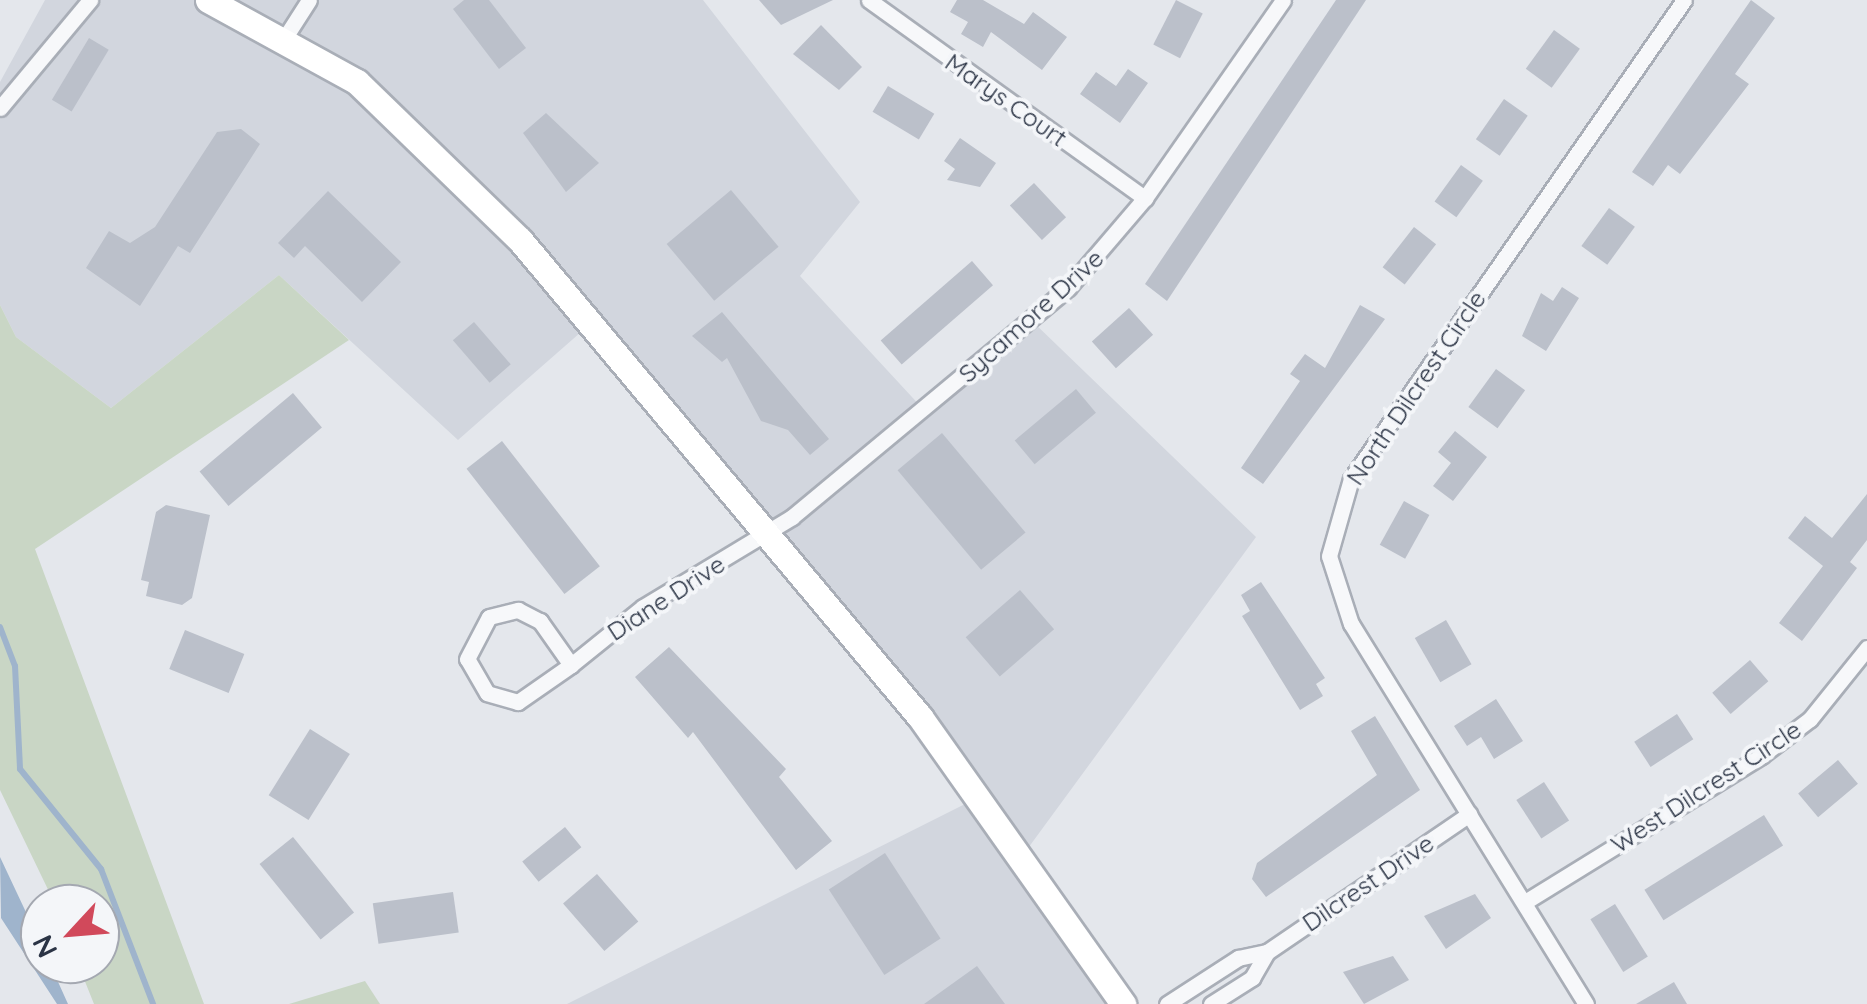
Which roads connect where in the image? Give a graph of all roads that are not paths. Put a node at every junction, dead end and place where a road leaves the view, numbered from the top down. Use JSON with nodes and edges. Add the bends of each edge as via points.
{"nodes":[{"id":1,"x":71,"y":0,"type":"edge"},
{"id":2,"x":90,"y":0,"type":"edge"},
{"id":3,"x":208,"y":0,"type":"edge"},
{"id":4,"x":310,"y":0,"type":"edge"},
{"id":5,"x":870,"y":0,"type":"edge"},
{"id":6,"x":1282,"y":0,"type":"edge"},
{"id":7,"x":1684,"y":0,"type":"edge"},
{"id":8,"x":70,"y":22,"type":"junction"},
{"id":9,"x":284,"y":39,"type":"junction"},
{"id":10,"x":0,"y":108,"type":"edge"},
{"id":11,"x":1145,"y":198,"type":"junction"},
{"id":12,"x":763,"y":534,"type":"junction"},
{"id":13,"x":1867,"y":648,"type":"edge"},
{"id":14,"x":571,"y":665,"type":"junction"},
{"id":15,"x":1469,"y":814,"type":"junction"},
{"id":16,"x":1525,"y":902,"type":"junction"},
{"id":17,"x":1267,"y":952,"type":"junction"},
{"id":18,"x":1123,"y":1004,"type":"edge"},
{"id":19,"x":1167,"y":1004,"type":"edge"},
{"id":20,"x":1211,"y":1004,"type":"edge"},
{"id":21,"x":1586,"y":1004,"type":"edge"}],
"edges":[{"from":1,"to":8,"type":"street"},
{"from":2,"to":8,"type":"street"},
{"from":3,"to":9,"type":"main road"},
{"from":4,"to":9,"type":"street"},
{"from":5,"to":11,"type":"street","name":"Marys Court"},
{"from":6,"to":11,"type":"street","name":"Sycamore Drive"},
{"from":7,"to":15,"type":"street","name":"North Dilcrest Circle","via":[[1335,514],[1330,556],[1339,601]]},
{"from":8,"to":10,"type":"street"},
{"from":9,"to":12,"type":"main road","via":[[356,82],[470,186]]},
{"from":11,"to":12,"type":"street","name":"Sycamore Drive","via":[[1068,288]]},
{"from":12,"to":14,"type":"street","name":"Diane Drive"},
{"from":12,"to":18,"type":"main road","via":[[997,817]]},
{"from":13,"to":16,"type":"street","name":"West Dilcrest Circle","via":[[1810,718],[1761,756]]},
{"from":14,"to":14,"type":"street","name":"Diane Drive","via":[[530,699],[501,700],[476,683],[468,648],[489,617],[518,610],[540,622]]},
{"from":15,"to":16,"type":"street","name":"North Dilcrest Circle"},
{"from":15,"to":17,"type":"street","name":"Dilcrest Drive"},
{"from":16,"to":21,"type":"street","name":"North Dilcrest Circle"},
{"from":17,"to":19,"type":"street","name":"Dilcrest Drive","via":[[1238,958]]},
{"from":17,"to":20,"type":"street","name":"Dilcrest Drive","via":[[1252,978]]}]}
